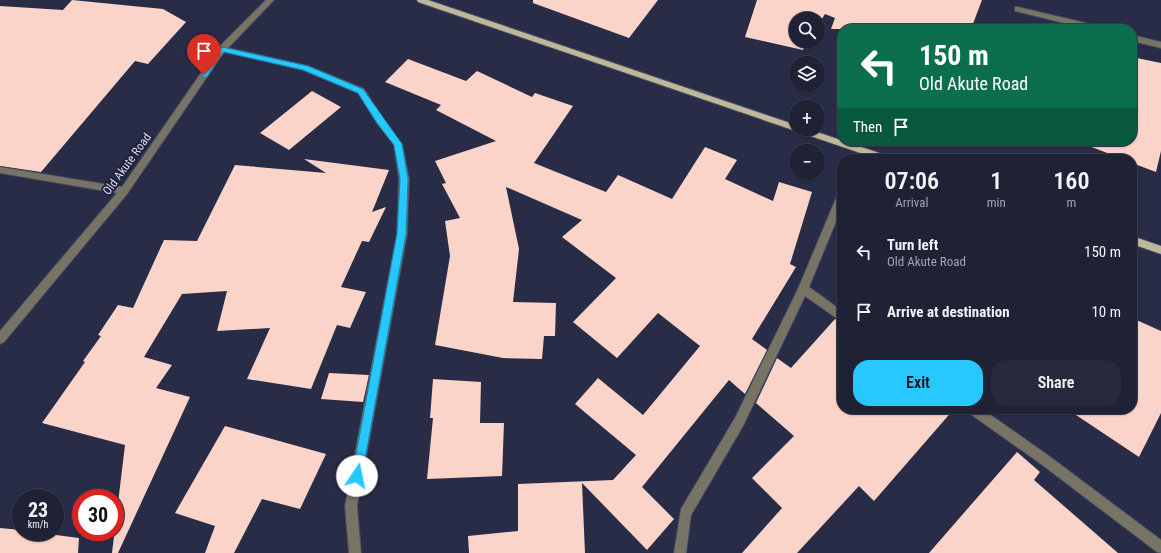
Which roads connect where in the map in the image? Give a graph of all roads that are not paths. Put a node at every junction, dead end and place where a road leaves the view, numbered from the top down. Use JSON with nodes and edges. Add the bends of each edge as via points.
{"nodes":[{"id":1,"x":270,"y":0,"type":"edge"},
{"id":2,"x":421,"y":0,"type":"edge"},
{"id":3,"x":1018,"y":9,"type":"dead end"},
{"id":4,"x":1078,"y":24,"type":"edge"},
{"id":5,"x":1137,"y":39,"type":"edge"},
{"id":6,"x":1161,"y":45,"type":"edge"},
{"id":7,"x":222,"y":50,"type":"junction"},
{"id":8,"x":789,"y":126,"type":"edge"},
{"id":9,"x":818,"y":136,"type":"edge"},
{"id":10,"x":837,"y":142,"type":"edge"},
{"id":11,"x":849,"y":146,"type":"edge"},
{"id":12,"x":873,"y":154,"type":"edge"},
{"id":13,"x":0,"y":170,"type":"edge"},
{"id":14,"x":124,"y":191,"type":"junction"},
{"id":15,"x":837,"y":208,"type":"edge"},
{"id":16,"x":1137,"y":242,"type":"edge"},
{"id":17,"x":1161,"y":250,"type":"edge"},
{"id":18,"x":803,"y":289,"type":"junction"},
{"id":19,"x":837,"y":313,"type":"edge"},
{"id":20,"x":0,"y":339,"type":"edge"},
{"id":21,"x":980,"y":414,"type":"edge"},
{"id":22,"x":1161,"y":548,"type":"edge"},
{"id":23,"x":355,"y":553,"type":"edge"},
{"id":24,"x":680,"y":553,"type":"edge"}],
"edges":[{"from":1,"to":7,"type":"street","name":"Old Akute Road"},
{"from":2,"to":8,"type":"main road"},
{"from":3,"to":4,"type":"street"},
{"from":5,"to":6,"type":"street"},
{"from":7,"to":14,"type":"street","name":"Old Akute Road"},
{"from":7,"to":23,"type":"street","via":[[305,68],[360,91],[398,144],[404,179],[402,234],[351,506]]},
{"from":9,"to":10,"type":"main road"},
{"from":11,"to":12,"type":"main road"},
{"from":13,"to":14,"type":"street"},
{"from":14,"to":20,"type":"street","name":"Old Akute Road"},
{"from":15,"to":18,"type":"street"},
{"from":16,"to":17,"type":"main road"},
{"from":18,"to":19,"type":"street"},
{"from":18,"to":24,"type":"street","via":[[739,422],[685,513]]},
{"from":21,"to":22,"type":"street"}]}
